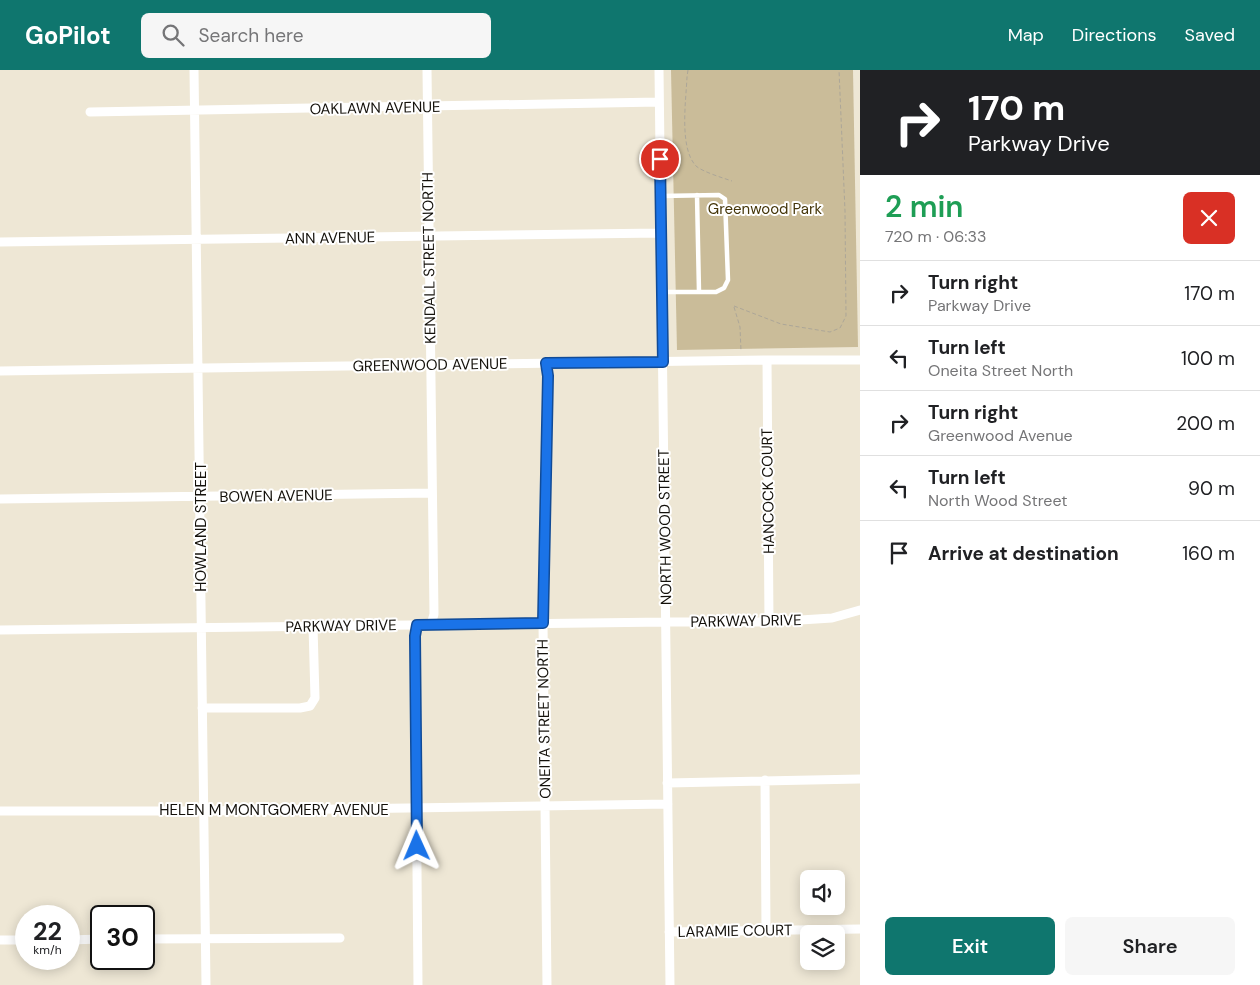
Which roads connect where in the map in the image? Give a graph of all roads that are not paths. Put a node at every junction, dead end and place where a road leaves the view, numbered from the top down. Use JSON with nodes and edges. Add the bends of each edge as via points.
{"nodes":[{"id":1,"x":194,"y":70,"type":"edge"},
{"id":2,"x":427,"y":70,"type":"edge"},
{"id":3,"x":659,"y":70,"type":"edge"},
{"id":4,"x":659,"y":102,"type":"junction"},
{"id":5,"x":428,"y":108,"type":"junction"},
{"id":6,"x":195,"y":110,"type":"junction"},
{"id":7,"x":90,"y":112,"type":"dead end"},
{"id":8,"x":697,"y":195,"type":"junction"},
{"id":9,"x":660,"y":196,"type":"junction"},
{"id":10,"x":660,"y":233,"type":"junction"},
{"id":11,"x":429,"y":236,"type":"junction"},
{"id":12,"x":197,"y":240,"type":"junction"},
{"id":13,"x":0,"y":242,"type":"edge"},
{"id":14,"x":661,"y":292,"type":"junction"},
{"id":15,"x":699,"y":292,"type":"junction"},
{"id":16,"x":767,"y":360,"type":"junction"},
{"id":17,"x":860,"y":360,"type":"edge"},
{"id":18,"x":663,"y":362,"type":"junction"},
{"id":19,"x":546,"y":363,"type":"junction"},
{"id":20,"x":431,"y":366,"type":"junction"},
{"id":21,"x":198,"y":368,"type":"junction"},
{"id":22,"x":0,"y":371,"type":"edge"},
{"id":23,"x":431,"y":493,"type":"junction"},
{"id":24,"x":201,"y":497,"type":"junction"},
{"id":25,"x":0,"y":500,"type":"edge"},
{"id":26,"x":860,"y":610,"type":"edge"},
{"id":27,"x":666,"y":622,"type":"junction"},
{"id":28,"x":769,"y":622,"type":"junction"},
{"id":29,"x":543,"y":623,"type":"junction"},
{"id":30,"x":417,"y":625,"type":"junction"},
{"id":31,"x":431,"y":625,"type":"junction"},
{"id":32,"x":313,"y":626,"type":"junction"},
{"id":33,"x":201,"y":628,"type":"junction"},
{"id":34,"x":0,"y":630,"type":"edge"},
{"id":35,"x":202,"y":708,"type":"junction"},
{"id":36,"x":860,"y":779,"type":"edge"},
{"id":37,"x":765,"y":780,"type":"junction"},
{"id":38,"x":668,"y":782,"type":"junction"},
{"id":39,"x":668,"y":804,"type":"junction"},
{"id":40,"x":545,"y":806,"type":"junction"},
{"id":41,"x":416,"y":808,"type":"junction"},
{"id":42,"x":0,"y":810,"type":"edge"},
{"id":43,"x":204,"y":811,"type":"junction"},
{"id":44,"x":860,"y":930,"type":"edge"},
{"id":45,"x":766,"y":931,"type":"junction"},
{"id":46,"x":669,"y":932,"type":"junction"},
{"id":47,"x":205,"y":938,"type":"junction"},
{"id":48,"x":340,"y":938,"type":"dead end"},
{"id":49,"x":155,"y":939,"type":"edge"},
{"id":50,"x":0,"y":940,"type":"edge"},
{"id":51,"x":15,"y":940,"type":"edge"},
{"id":52,"x":206,"y":985,"type":"edge"},
{"id":53,"x":418,"y":985,"type":"edge"},
{"id":54,"x":548,"y":985,"type":"edge"},
{"id":55,"x":670,"y":985,"type":"edge"}],
"edges":[{"from":1,"to":6,"type":"street","name":"HOWLAND STREET"},
{"from":2,"to":5,"type":"street","name":"KENDALL STREET NORTH"},
{"from":3,"to":4,"type":"street","name":"NORTH WOOD STREET"},
{"from":4,"to":5,"type":"street","name":"OAKLAWN AVENUE"},
{"from":4,"to":9,"type":"street","name":"NORTH WOOD STREET"},
{"from":5,"to":6,"type":"street","name":"OAKLAWN AVENUE"},
{"from":5,"to":11,"type":"street","name":"KENDALL STREET NORTH"},
{"from":6,"to":7,"type":"street","name":"OAKLAWN AVENUE"},
{"from":6,"to":12,"type":"street","name":"HOWLAND STREET"},
{"from":8,"to":9,"type":"lane"},
{"from":8,"to":15,"type":"lane"},
{"from":8,"to":15,"type":"lane","via":[[719,195],[727,204],[728,280],[724,288],[716,292]]},
{"from":9,"to":10,"type":"street","name":"NORTH WOOD STREET"},
{"from":10,"to":11,"type":"street","name":"ANN AVENUE"},
{"from":10,"to":14,"type":"street","name":"NORTH WOOD STREET"},
{"from":11,"to":12,"type":"street","name":"ANN AVENUE"},
{"from":11,"to":20,"type":"street","name":"KENDALL STREET NORTH"},
{"from":12,"to":13,"type":"street","name":"ANN AVENUE"},
{"from":12,"to":21,"type":"street","name":"HOWLAND STREET"},
{"from":14,"to":15,"type":"lane"},
{"from":14,"to":18,"type":"street","name":"NORTH WOOD STREET"},
{"from":16,"to":17,"type":"street","name":"GREENWOOD AVENUE"},
{"from":16,"to":18,"type":"street","name":"GREENWOOD AVENUE"},
{"from":16,"to":28,"type":"street","name":"HANCOCK COURT"},
{"from":18,"to":19,"type":"street","name":"GREENWOOD AVENUE"},
{"from":18,"to":27,"type":"street","name":"NORTH WOOD STREET"},
{"from":19,"to":20,"type":"street","name":"GREENWOOD AVENUE"},
{"from":19,"to":29,"type":"street","name":"ONEITA STREET NORTH"},
{"from":20,"to":21,"type":"street","name":"GREENWOOD AVENUE"},
{"from":20,"to":23,"type":"street","name":"KENDALL STREET NORTH"},
{"from":21,"to":22,"type":"street","name":"GREENWOOD AVENUE"},
{"from":21,"to":24,"type":"street","name":"HOWLAND STREET"},
{"from":23,"to":24,"type":"street","name":"BOWEN AVENUE"},
{"from":23,"to":31,"type":"street","name":"KENDALL STREET NORTH","via":[[434,614]]},
{"from":24,"to":25,"type":"street","name":"BOWEN AVENUE"},
{"from":24,"to":33,"type":"street","name":"HOWLAND STREET"},
{"from":26,"to":28,"type":"street","name":"PARKWAY DRIVE","via":[[832,618]]},
{"from":27,"to":28,"type":"street","name":"PARKWAY DRIVE"},
{"from":27,"to":29,"type":"street","name":"PARKWAY DRIVE"},
{"from":27,"to":38,"type":"street","name":"NORTH WOOD STREET"},
{"from":29,"to":31,"type":"street","name":"PARKWAY DRIVE"},
{"from":29,"to":40,"type":"street","name":"ONEITA STREET NORTH"},
{"from":30,"to":31,"type":"street","name":"PARKWAY DRIVE"},
{"from":30,"to":32,"type":"street","name":"PARKWAY DRIVE"},
{"from":30,"to":41,"type":"street"},
{"from":32,"to":33,"type":"street","name":"PARKWAY DRIVE"},
{"from":32,"to":35,"type":"street","via":[[315,698],[310,706]]},
{"from":33,"to":34,"type":"street","name":"PARKWAY DRIVE"},
{"from":33,"to":35,"type":"street","name":"HOWLAND STREET"},
{"from":35,"to":43,"type":"street","name":"HOWLAND STREET"},
{"from":36,"to":37,"type":"street"},
{"from":37,"to":38,"type":"street"},
{"from":37,"to":45,"type":"street"},
{"from":38,"to":39,"type":"street","name":"NORTH WOOD STREET"},
{"from":39,"to":40,"type":"street","name":"HELEN M MONTGOMERY AVENUE"},
{"from":39,"to":46,"type":"street","name":"NORTH WOOD STREET"},
{"from":40,"to":41,"type":"street","name":"HELEN M MONTGOMERY AVENUE"},
{"from":40,"to":54,"type":"street","name":"ONEITA STREET NORTH"},
{"from":41,"to":43,"type":"street","name":"HELEN M MONTGOMERY AVENUE"},
{"from":41,"to":53,"type":"street"},
{"from":42,"to":43,"type":"street","name":"HELEN M MONTGOMERY AVENUE"},
{"from":43,"to":47,"type":"street","name":"HOWLAND STREET"},
{"from":44,"to":45,"type":"street","name":"LARAMIE COURT"},
{"from":45,"to":46,"type":"street","name":"LARAMIE COURT"},
{"from":46,"to":55,"type":"street","name":"NORTH WOOD STREET"},
{"from":47,"to":48,"type":"street"},
{"from":47,"to":49,"type":"street"},
{"from":47,"to":52,"type":"street","name":"HOWLAND STREET"},
{"from":50,"to":51,"type":"street"}]}
